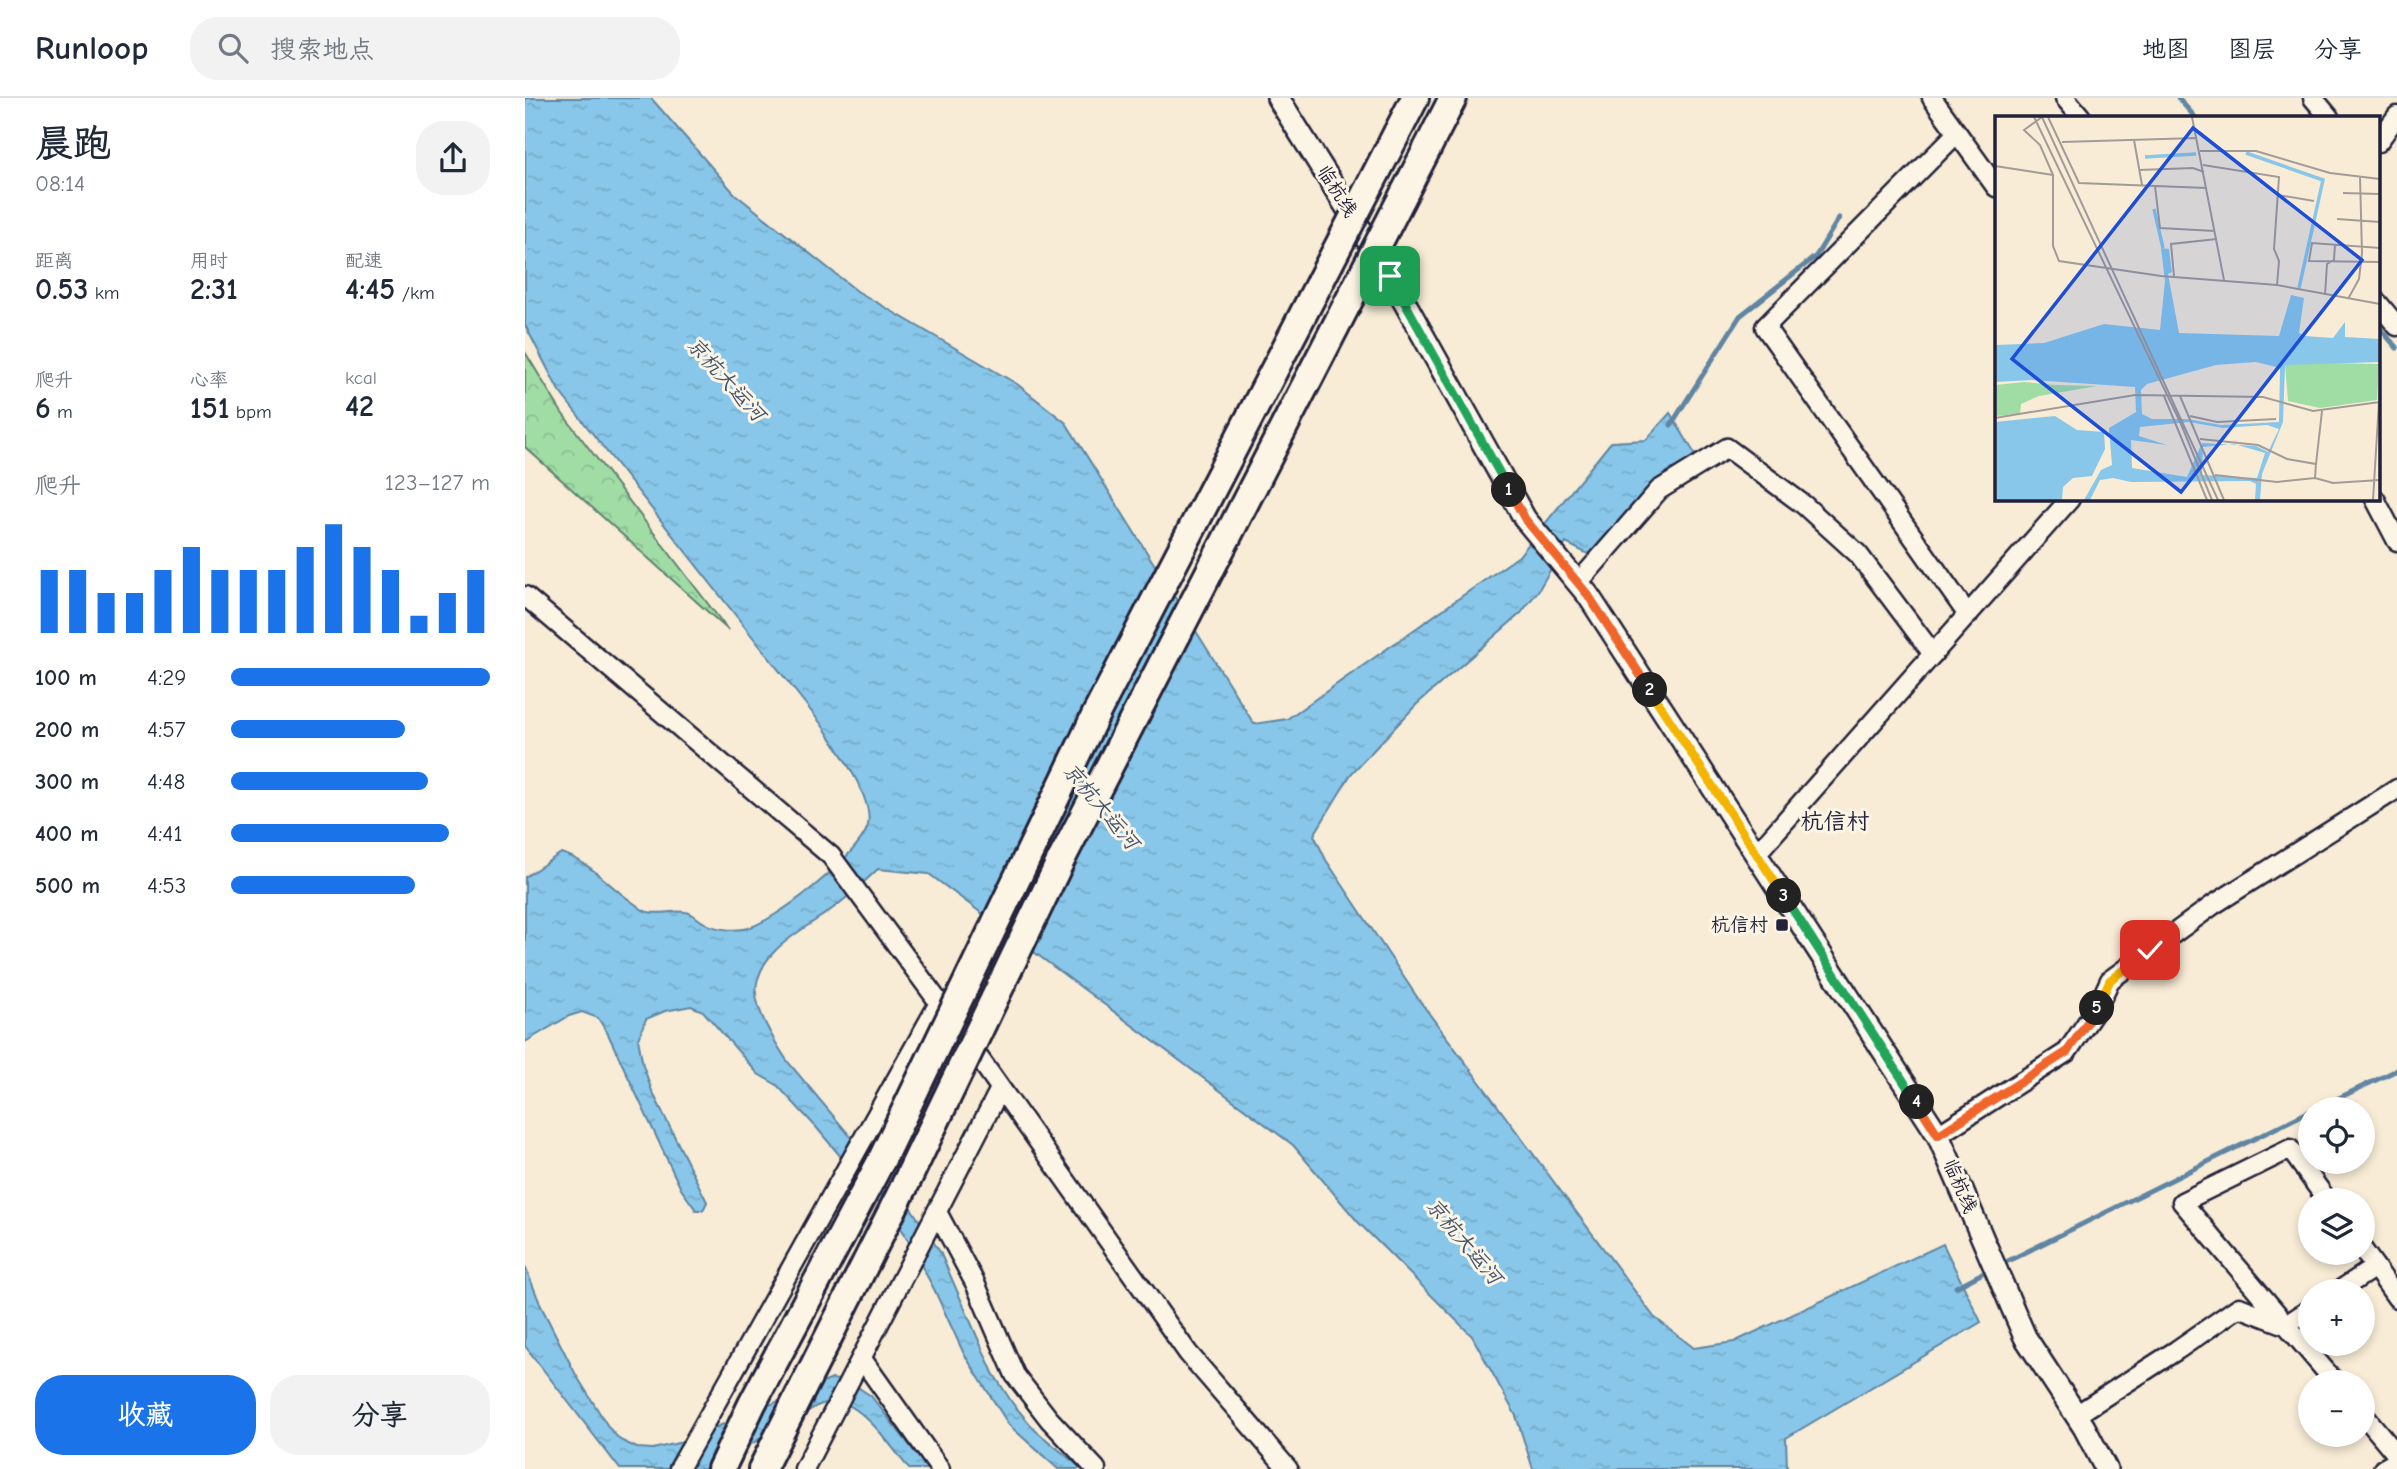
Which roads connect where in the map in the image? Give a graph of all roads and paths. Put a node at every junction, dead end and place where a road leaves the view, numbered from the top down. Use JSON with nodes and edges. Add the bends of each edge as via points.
{"nodes":[{"id":1,"x":1278,"y":98,"type":"edge"},
{"id":2,"x":1415,"y":98,"type":"edge"},
{"id":3,"x":1453,"y":98,"type":"edge"},
{"id":4,"x":1932,"y":98,"type":"edge"},
{"id":5,"x":2065,"y":98,"type":"edge"},
{"id":6,"x":2313,"y":98,"type":"edge"},
{"id":7,"x":2080,"y":116,"type":"edge"},
{"id":8,"x":2328,"y":116,"type":"edge"},
{"id":9,"x":2397,"y":116,"type":"edge"},
{"id":10,"x":1958,"y":133,"type":"junction"},
{"id":11,"x":2379,"y":141,"type":"edge"},
{"id":12,"x":1995,"y":186,"type":"edge"},
{"id":13,"x":2379,"y":304,"type":"edge"},
{"id":14,"x":2397,"y":326,"type":"edge"},
{"id":15,"x":2069,"y":500,"type":"edge"},
{"id":16,"x":2376,"y":500,"type":"edge"},
{"id":17,"x":2397,"y":541,"type":"edge"},
{"id":18,"x":1578,"y":583,"type":"junction"},
{"id":19,"x":525,"y":596,"type":"edge"},
{"id":20,"x":1968,"y":615,"type":"junction"},
{"id":21,"x":1933,"y":654,"type":"junction"},
{"id":22,"x":2397,"y":789,"type":"edge"},
{"id":23,"x":1756,"y":854,"type":"junction"},
{"id":24,"x":939,"y":1003,"type":"junction"},
{"id":25,"x":1000,"y":1089,"type":"junction"},
{"id":26,"x":1938,"y":1135,"type":"junction"},
{"id":27,"x":2318,"y":1188,"type":"edge"},
{"id":28,"x":937,"y":1212,"type":"junction"},
{"id":29,"x":2375,"y":1267,"type":"joint"},
{"id":30,"x":2357,"y":1279,"type":"edge"},
{"id":31,"x":2397,"y":1298,"type":"edge"},
{"id":32,"x":2298,"y":1317,"type":"edge"},
{"id":33,"x":2286,"y":1325,"type":"junction"},
{"id":34,"x":862,"y":1359,"type":"junction"},
{"id":35,"x":2325,"y":1370,"type":"edge"},
{"id":36,"x":2076,"y":1415,"type":"junction"},
{"id":37,"x":2375,"y":1428,"type":"edge"},
{"id":38,"x":2397,"y":1455,"type":"edge"},
{"id":39,"x":2397,"y":1461,"type":"edge"},
{"id":40,"x":679,"y":1469,"type":"edge"},
{"id":41,"x":722,"y":1469,"type":"edge"},
{"id":42,"x":762,"y":1469,"type":"edge"},
{"id":43,"x":804,"y":1469,"type":"edge"},
{"id":44,"x":940,"y":1469,"type":"edge"},
{"id":45,"x":1095,"y":1469,"type":"edge"},
{"id":46,"x":1288,"y":1469,"type":"edge"},
{"id":47,"x":2106,"y":1469,"type":"edge"},
{"id":48,"x":2383,"y":1469,"type":"edge"}],
"edges":[{"from":1,"to":18,"type":"street","name":"临杭线","via":[[1390,276],[1525,519]]},
{"from":2,"to":41,"type":"main road","bridge":true,"via":[[1097,712],[881,1161]]},
{"from":3,"to":42,"type":"main road","bridge":true,"via":[[1061,862]]},
{"from":4,"to":10,"type":"street"},
{"from":5,"to":7,"type":"street"},
{"from":6,"to":8,"type":"street"},
{"from":9,"to":11,"type":"street"},
{"from":10,"to":12,"type":"street"},
{"from":10,"to":20,"type":"street","via":[[1765,327]]},
{"from":13,"to":14,"type":"street"},
{"from":15,"to":20,"type":"street"},
{"from":16,"to":17,"type":"street"},
{"from":18,"to":21,"type":"street","via":[[1659,490],[1727,448],[1804,505],[1858,554]]},
{"from":18,"to":23,"type":"street","name":"临杭线"},
{"from":19,"to":24,"type":"street","via":[[831,856]]},
{"from":20,"to":21,"type":"street"},
{"from":21,"to":23,"type":"street"},
{"from":22,"to":26,"type":"street","via":[[2213,905],[2110,980],[2067,1052]]},
{"from":23,"to":26,"type":"street","name":"临杭线"},
{"from":24,"to":25,"type":"street"},
{"from":24,"to":40,"type":"street"},
{"from":25,"to":28,"type":"street"},
{"from":25,"to":46,"type":"street","via":[[1188,1353]]},
{"from":26,"to":36,"type":"street","name":"临杭线","via":[[2025,1337]]},
{"from":27,"to":33,"type":"street","via":[[2290,1149],[2182,1202]]},
{"from":28,"to":34,"type":"street"},
{"from":28,"to":45,"type":"street","via":[[975,1283],[1015,1375]]},
{"from":29,"to":30,"type":"street"},
{"from":29,"to":31,"type":"street"},
{"from":32,"to":33,"type":"street"},
{"from":33,"to":35,"type":"street"},
{"from":33,"to":36,"type":"street","via":[[2239,1307]]},
{"from":34,"to":43,"type":"street"},
{"from":34,"to":44,"type":"street"},
{"from":36,"to":47,"type":"street","name":"临杭线"},
{"from":37,"to":38,"type":"street"},
{"from":39,"to":48,"type":"street"}]}
